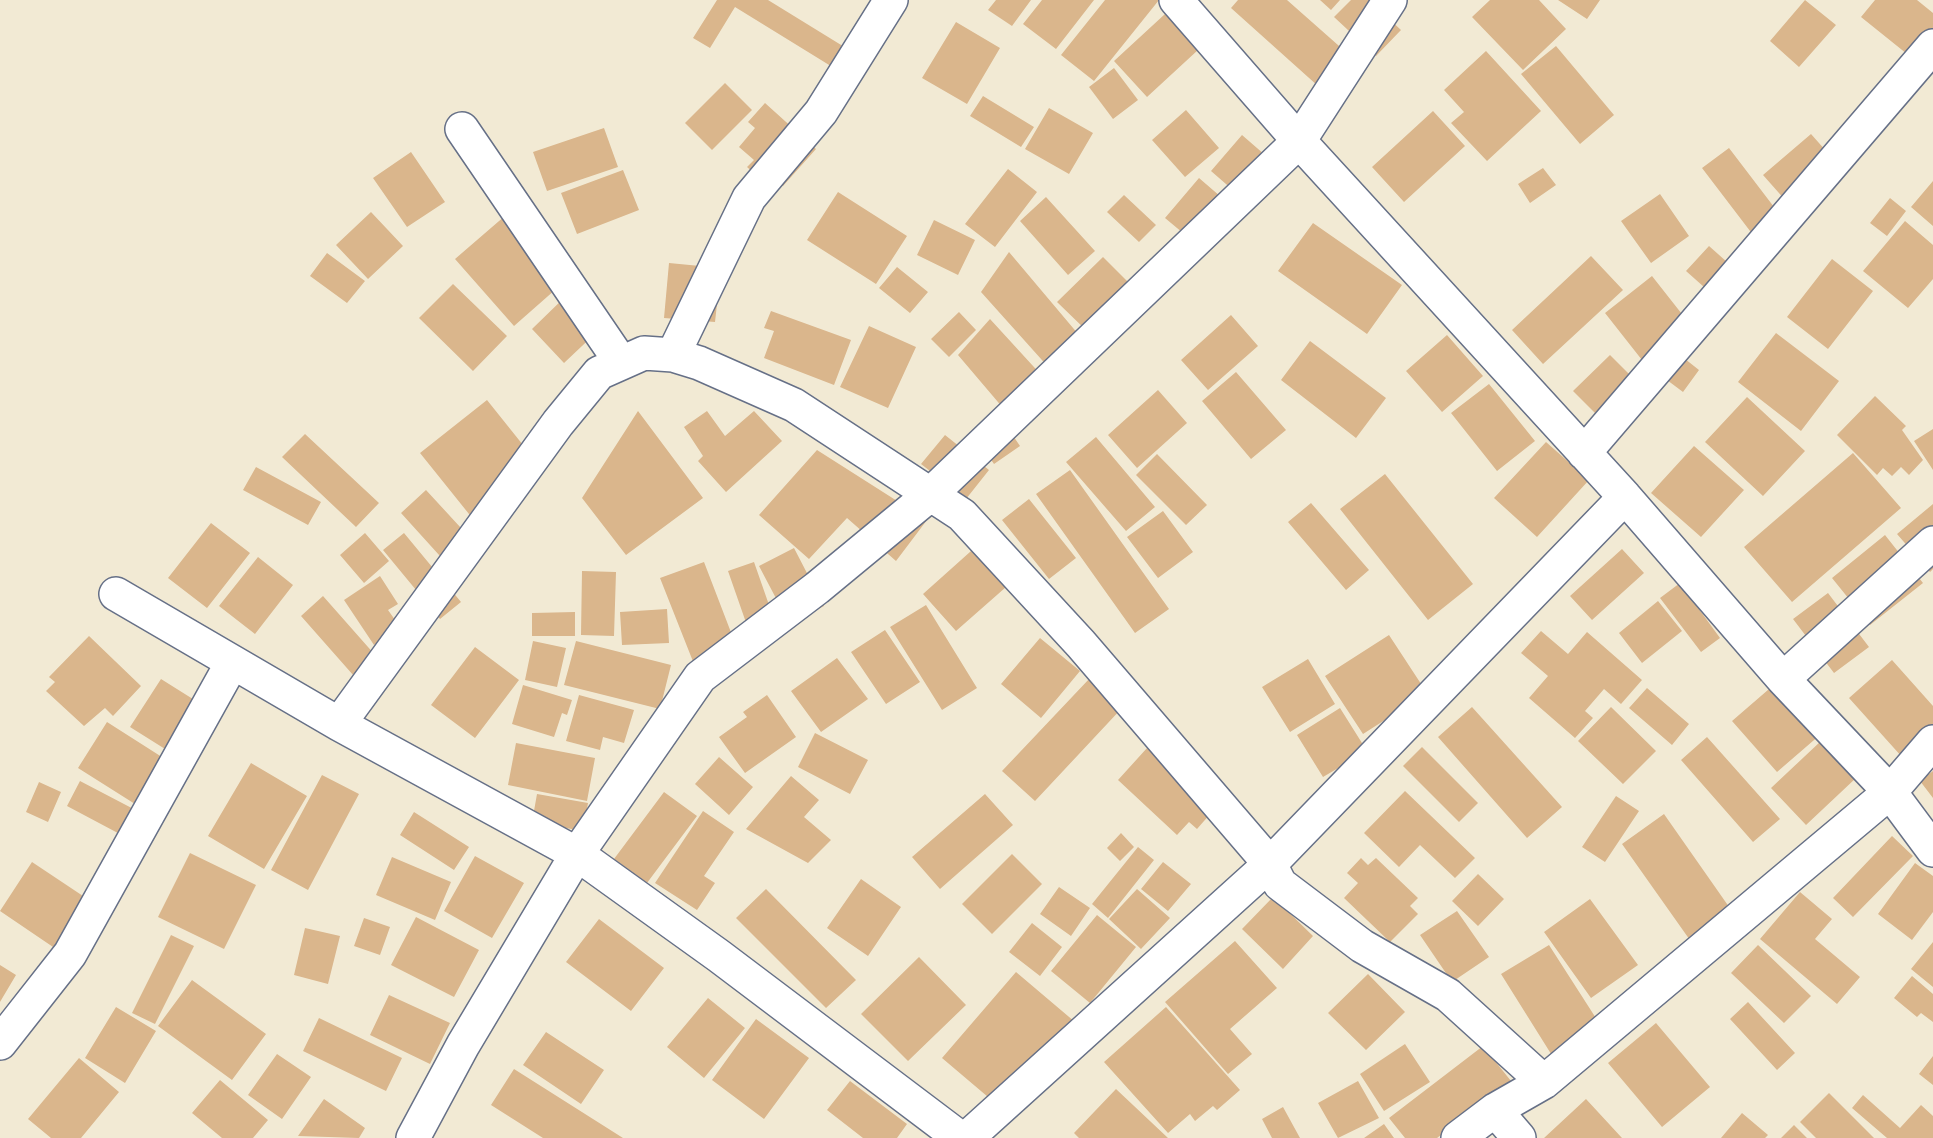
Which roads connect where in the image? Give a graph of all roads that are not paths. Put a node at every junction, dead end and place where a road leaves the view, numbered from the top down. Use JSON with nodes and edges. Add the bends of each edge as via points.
{"nodes":[{"id":1,"x":891,"y":0,"type":"edge"},
{"id":2,"x":1175,"y":0,"type":"edge"},
{"id":3,"x":1390,"y":0,"type":"edge"},
{"id":4,"x":1933,"y":46,"type":"edge"},
{"id":5,"x":462,"y":129,"type":"dead end"},
{"id":6,"x":1299,"y":141,"type":"junction"},
{"id":7,"x":673,"y":355,"type":"junction"},
{"id":8,"x":620,"y":362,"type":"junction"},
{"id":9,"x":1584,"y":453,"type":"junction"},
{"id":10,"x":932,"y":493,"type":"junction"},
{"id":11,"x":1625,"y":497,"type":"junction"},
{"id":12,"x":1933,"y":543,"type":"edge"},
{"id":13,"x":116,"y":594,"type":"dead end"},
{"id":14,"x":232,"y":663,"type":"junction"},
{"id":15,"x":1783,"y":679,"type":"junction"},
{"id":16,"x":339,"y":724,"type":"junction"},
{"id":17,"x":1933,"y":742,"type":"edge"},
{"id":18,"x":1890,"y":792,"type":"junction"},
{"id":19,"x":1933,"y":849,"type":"edge"},
{"id":20,"x":577,"y":854,"type":"junction"},
{"id":21,"x":1270,"y":864,"type":"junction"},
{"id":22,"x":0,"y":1043,"type":"edge"},
{"id":23,"x":1544,"y":1082,"type":"junction"},
{"id":24,"x":1494,"y":1110,"type":"junction"},
{"id":25,"x":413,"y":1138,"type":"edge"},
{"id":26,"x":960,"y":1138,"type":"edge"},
{"id":27,"x":967,"y":1138,"type":"edge"},
{"id":28,"x":1458,"y":1138,"type":"edge"},
{"id":29,"x":1518,"y":1138,"type":"edge"}],
"edges":[{"from":1,"to":7,"type":"street","via":[[821,112],[748,198]]},
{"from":2,"to":6,"type":"street"},
{"from":3,"to":6,"type":"street"},
{"from":4,"to":9,"type":"street"},
{"from":5,"to":8,"type":"street"},
{"from":6,"to":9,"type":"street"},
{"from":6,"to":10,"type":"street"},
{"from":7,"to":8,"type":"street","via":[[644,353]]},
{"from":7,"to":10,"type":"street","via":[[794,405]]},
{"from":8,"to":16,"type":"street","via":[[598,373],[558,423]]},
{"from":9,"to":11,"type":"street"},
{"from":10,"to":20,"type":"street","via":[[700,677]]},
{"from":10,"to":21,"type":"street","via":[[962,515],[1081,644]]},
{"from":11,"to":15,"type":"street"},
{"from":11,"to":21,"type":"street"},
{"from":12,"to":15,"type":"street"},
{"from":13,"to":14,"type":"street"},
{"from":14,"to":16,"type":"street"},
{"from":14,"to":22,"type":"street","via":[[70,954]]},
{"from":15,"to":18,"type":"street"},
{"from":16,"to":20,"type":"street"},
{"from":17,"to":18,"type":"street"},
{"from":18,"to":19,"type":"street"},
{"from":18,"to":23,"type":"street"},
{"from":20,"to":25,"type":"street"},
{"from":20,"to":26,"type":"street"},
{"from":21,"to":23,"type":"street","via":[[1285,889],[1362,946],[1448,995]]},
{"from":21,"to":27,"type":"street"},
{"from":23,"to":24,"type":"street"},
{"from":24,"to":28,"type":"street"},
{"from":24,"to":29,"type":"street"}]}
